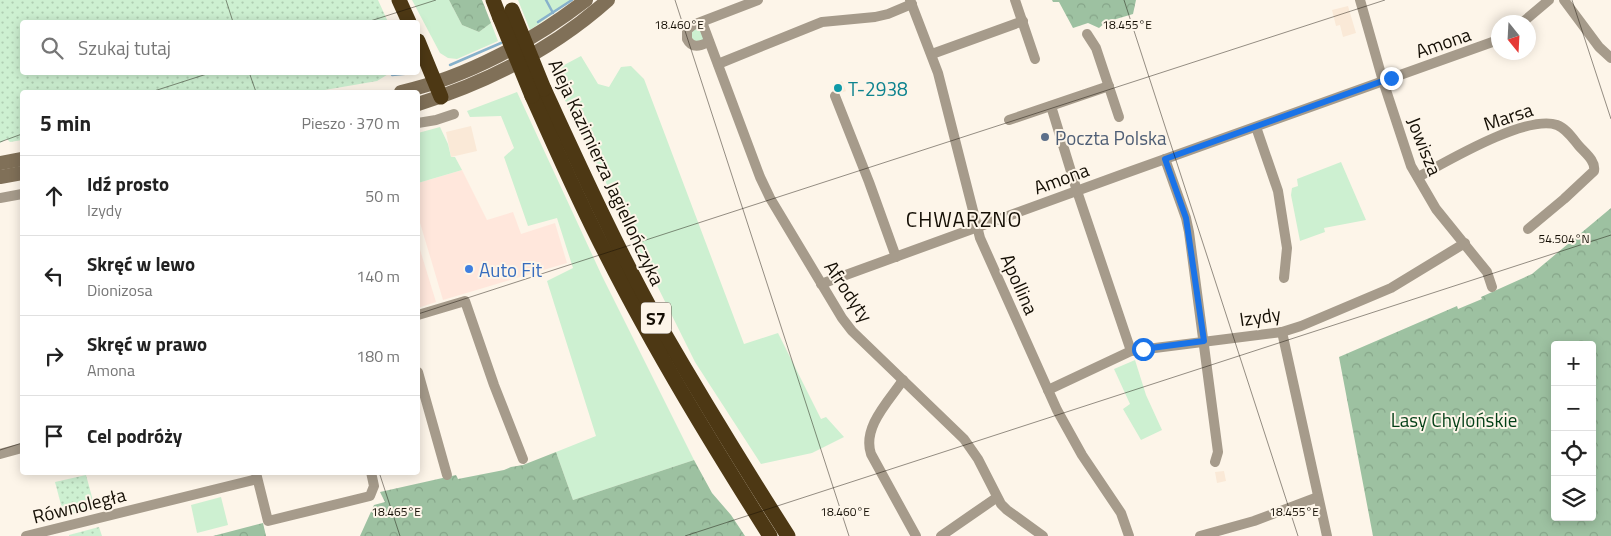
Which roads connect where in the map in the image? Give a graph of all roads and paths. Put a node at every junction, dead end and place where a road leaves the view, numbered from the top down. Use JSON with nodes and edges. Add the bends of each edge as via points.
{"nodes":[{"id":1,"x":399,"y":0,"type":"edge"},
{"id":2,"x":493,"y":0,"type":"edge"},
{"id":3,"x":586,"y":0,"type":"edge"},
{"id":4,"x":608,"y":0,"type":"edge"},
{"id":5,"x":758,"y":0,"type":"edge"},
{"id":6,"x":1015,"y":0,"type":"edge"},
{"id":7,"x":1360,"y":0,"type":"edge"},
{"id":8,"x":1549,"y":0,"type":"edge"},
{"id":9,"x":1564,"y":0,"type":"edge"},
{"id":10,"x":911,"y":2,"type":"edge"},
{"id":11,"x":507,"y":9,"type":"edge"},
{"id":12,"x":1531,"y":15,"type":"edge"},
{"id":13,"x":408,"y":20,"type":"edge"},
{"id":14,"x":1023,"y":21,"type":"junction"},
{"id":15,"x":702,"y":22,"type":"junction"},
{"id":16,"x":1087,"y":34,"type":"dead end"},
{"id":17,"x":709,"y":42,"type":"junction"},
{"id":18,"x":1491,"y":42,"type":"edge"},
{"id":19,"x":420,"y":46,"type":"edge"},
{"id":20,"x":932,"y":54,"type":"junction"},
{"id":21,"x":1611,"y":58,"type":"edge"},
{"id":22,"x":1035,"y":59,"type":"dead end"},
{"id":23,"x":718,"y":64,"type":"junction"},
{"id":24,"x":1383,"y":81,"type":"junction"},
{"id":25,"x":435,"y":82,"type":"junction"},
{"id":26,"x":1108,"y":86,"type":"junction"},
{"id":27,"x":408,"y":90,"type":"edge"},
{"id":28,"x":538,"y":92,"type":"junction"},
{"id":29,"x":835,"y":96,"type":"dead end"},
{"id":30,"x":441,"y":97,"type":"junction"},
{"id":31,"x":420,"y":103,"type":"edge"},
{"id":32,"x":1051,"y":106,"type":"junction"},
{"id":33,"x":454,"y":114,"type":"dead end"},
{"id":34,"x":1118,"y":117,"type":"dead end"},
{"id":35,"x":1009,"y":120,"type":"dead end"},
{"id":36,"x":420,"y":123,"type":"edge"},
{"id":37,"x":1256,"y":127,"type":"junction"},
{"id":38,"x":20,"y":159,"type":"edge"},
{"id":39,"x":1165,"y":159,"type":"junction"},
{"id":40,"x":0,"y":163,"type":"edge"},
{"id":41,"x":20,"y":173,"type":"edge"},
{"id":42,"x":0,"y":177,"type":"edge"},
{"id":43,"x":1418,"y":178,"type":"junction"},
{"id":44,"x":1077,"y":191,"type":"junction"},
{"id":45,"x":20,"y":194,"type":"edge"},
{"id":46,"x":0,"y":198,"type":"edge"},
{"id":47,"x":977,"y":227,"type":"junction"},
{"id":48,"x":1528,"y":229,"type":"dead end"},
{"id":49,"x":1465,"y":243,"type":"junction"},
{"id":50,"x":896,"y":257,"type":"junction"},
{"id":51,"x":1284,"y":278,"type":"dead end"},
{"id":52,"x":821,"y":284,"type":"junction"},
{"id":53,"x":1492,"y":288,"type":"dead end"},
{"id":54,"x":420,"y":314,"type":"edge"},
{"id":55,"x":1282,"y":332,"type":"junction"},
{"id":56,"x":1204,"y":341,"type":"junction"},
{"id":57,"x":1131,"y":351,"type":"junction"},
{"id":58,"x":420,"y":379,"type":"edge"},
{"id":59,"x":903,"y":380,"type":"junction"},
{"id":60,"x":1048,"y":390,"type":"junction"},
{"id":61,"x":20,"y":449,"type":"edge"},
{"id":62,"x":0,"y":454,"type":"edge"},
{"id":63,"x":523,"y":459,"type":"dead end"},
{"id":64,"x":1215,"y":462,"type":"dead end"},
{"id":65,"x":371,"y":475,"type":"edge"},
{"id":66,"x":447,"y":475,"type":"dead end"},
{"id":67,"x":256,"y":476,"type":"edge"},
{"id":68,"x":1318,"y":497,"type":"junction"},
{"id":69,"x":996,"y":498,"type":"junction"},
{"id":70,"x":26,"y":536,"type":"edge"},
{"id":71,"x":770,"y":536,"type":"edge"},
{"id":72,"x":788,"y":536,"type":"edge"},
{"id":73,"x":916,"y":536,"type":"edge"},
{"id":74,"x":940,"y":536,"type":"edge"},
{"id":75,"x":1043,"y":536,"type":"edge"},
{"id":76,"x":1129,"y":536,"type":"edge"},
{"id":77,"x":1200,"y":536,"type":"edge"},
{"id":78,"x":1327,"y":536,"type":"edge"}],
"edges":[{"from":1,"to":13,"type":"highway"},
{"from":2,"to":11,"type":"highway","name":"Aleja Kazimierza Jagiellończyka","number":"S7"},
{"from":3,"to":25,"type":"main road","via":[[516,46]]},
{"from":4,"to":30,"type":"main road","via":[[574,28],[530,57],[481,82]]},
{"from":5,"to":15,"type":"street"},
{"from":6,"to":14,"type":"street"},
{"from":7,"to":24,"type":"street","name":"Jowisza"},
{"from":8,"to":12,"type":"street"},
{"from":9,"to":21,"type":"street"},
{"from":10,"to":20,"type":"street","name":"Apollina"},
{"from":10,"to":23,"type":"street","via":[[875,17],[822,22]]},
{"from":11,"to":28,"type":"highway","name":"Aleja Kazimierza Jagiellończyka","number":"S7","bridge":true},
{"from":14,"to":20,"type":"street"},
{"from":14,"to":22,"type":"street"},
{"from":15,"to":17,"type":"street","name":"Afrodyty"},
{"from":15,"to":17,"type":"street","via":[[688,28],[687,39],[696,46]]},
{"from":16,"to":26,"type":"street","via":[[1096,48]]},
{"from":17,"to":23,"type":"street","name":"Afrodyty"},
{"from":18,"to":24,"type":"street","name":"Amona"},
{"from":19,"to":25,"type":"highway"},
{"from":20,"to":47,"type":"street","name":"Apollina"},
{"from":23,"to":52,"type":"street","name":"Afrodyty","via":[[767,191]]},
{"from":24,"to":37,"type":"street","name":"Amona"},
{"from":24,"to":43,"type":"street","name":"Jowisza","via":[[1411,166]]},
{"from":25,"to":27,"type":"main road"},
{"from":25,"to":30,"type":"highway"},
{"from":26,"to":32,"type":"street"},
{"from":26,"to":34,"type":"street"},
{"from":28,"to":71,"type":"highway","name":"Aleja Kazimierza Jagiellończyka","number":"S7","via":[[584,211],[626,292],[687,402]]},
{"from":28,"to":72,"type":"highway","name":"Aleja Kazimierza Jagiellończyka","number":"S7","via":[[660,325]]},
{"from":29,"to":50,"type":"street"},
{"from":30,"to":31,"type":"main road"},
{"from":32,"to":35,"type":"street"},
{"from":32,"to":44,"type":"street"},
{"from":33,"to":36,"type":"street"},
{"from":37,"to":39,"type":"street","name":"Amona"},
{"from":37,"to":51,"type":"street","via":[[1278,191],[1287,248]]},
{"from":38,"to":40,"type":"main road"},
{"from":39,"to":44,"type":"street","name":"Amona"},
{"from":39,"to":56,"type":"street","via":[[1186,218]]},
{"from":41,"to":42,"type":"main road"},
{"from":43,"to":48,"type":"street","name":"Marsa","via":[[1491,139],[1543,122],[1559,126],[1591,159],[1595,168],[1564,200]]},
{"from":43,"to":49,"type":"street","name":"Jowisza","via":[[1436,209]]},
{"from":44,"to":47,"type":"street","name":"Amona"},
{"from":44,"to":57,"type":"street"},
{"from":45,"to":46,"type":"street"},
{"from":47,"to":50,"type":"street","name":"Amona"},
{"from":47,"to":60,"type":"street","name":"Apollina"},
{"from":49,"to":53,"type":"street","name":"Jowisza","via":[[1487,272]]},
{"from":49,"to":55,"type":"street","name":"Izydy","via":[[1391,288]]},
{"from":50,"to":52,"type":"street","name":"Amona"},
{"from":52,"to":59,"type":"street","name":"Afrodyty","via":[[848,327]]},
{"from":54,"to":63,"type":"street","via":[[465,301]]},
{"from":55,"to":56,"type":"street","name":"Izydy"},
{"from":55,"to":68,"type":"street"},
{"from":56,"to":57,"type":"street","name":"Izydy"},
{"from":56,"to":64,"type":"street","via":[[1218,452]]},
{"from":57,"to":60,"type":"street","name":"Izydy"},
{"from":58,"to":66,"type":"street"},
{"from":59,"to":69,"type":"street","name":"Afrodyty","via":[[964,439],[978,459]]},
{"from":59,"to":73,"type":"street","via":[[871,428],[869,443],[871,454]]},
{"from":60,"to":76,"type":"street","name":"Apollina","via":[[1082,455],[1121,513]]},
{"from":61,"to":62,"type":"street"},
{"from":65,"to":67,"type":"street","via":[[373,491],[370,496],[268,521]]},
{"from":67,"to":70,"type":"street","name":"Równoległa"},
{"from":68,"to":77,"type":"street","via":[[1254,521]]},
{"from":68,"to":78,"type":"street"},
{"from":69,"to":74,"type":"street"},
{"from":69,"to":75,"type":"street","name":"Afrodyty"}]}
